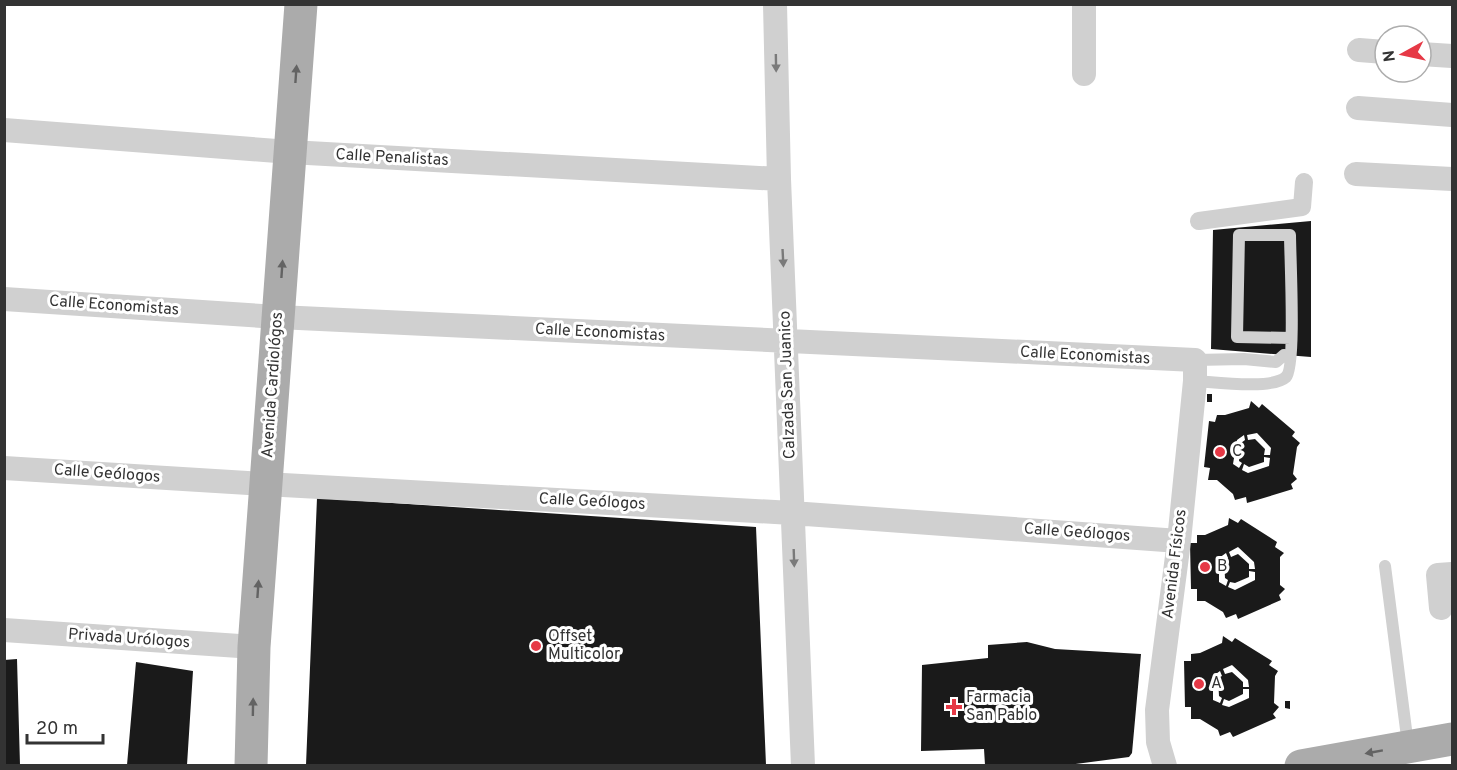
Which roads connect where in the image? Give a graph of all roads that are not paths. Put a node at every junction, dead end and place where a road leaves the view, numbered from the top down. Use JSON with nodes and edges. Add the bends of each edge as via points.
{"nodes":[{"id":1,"x":301,"y":4,"type":"edge"},
{"id":2,"x":775,"y":4,"type":"edge"},
{"id":3,"x":1084,"y":4,"type":"edge"},
{"id":4,"x":1359,"y":50,"type":"dead end"},
{"id":5,"x":1373,"y":51,"type":"edge"},
{"id":6,"x":1433,"y":55,"type":"edge"},
{"id":7,"x":1452,"y":56,"type":"edge"},
{"id":8,"x":1084,"y":74,"type":"dead end"},
{"id":9,"x":1358,"y":108,"type":"dead end"},
{"id":10,"x":1452,"y":115,"type":"edge"},
{"id":11,"x":4,"y":130,"type":"edge"},
{"id":12,"x":290,"y":152,"type":"junction"},
{"id":13,"x":1356,"y":174,"type":"dead end"},
{"id":14,"x":779,"y":179,"type":"junction"},
{"id":15,"x":1452,"y":179,"type":"edge"},
{"id":16,"x":1304,"y":182,"type":"dead end"},
{"id":17,"x":1199,"y":221,"type":"dead end"},
{"id":18,"x":4,"y":299,"type":"edge"},
{"id":19,"x":278,"y":317,"type":"junction"},
{"id":20,"x":1291,"y":338,"type":"junction"},
{"id":21,"x":787,"y":342,"type":"junction"},
{"id":22,"x":1284,"y":355,"type":"dead end"},
{"id":23,"x":1195,"y":371,"type":"junction"},
{"id":24,"x":4,"y":468,"type":"edge"},
{"id":25,"x":265,"y":484,"type":"junction"},
{"id":26,"x":792,"y":513,"type":"junction"},
{"id":27,"x":1179,"y":541,"type":"junction"},
{"id":28,"x":1385,"y":566,"type":"dead end"},
{"id":29,"x":1452,"y":574,"type":"edge"},
{"id":30,"x":1441,"y":608,"type":"dead end"},
{"id":31,"x":4,"y":630,"type":"edge"},
{"id":32,"x":254,"y":647,"type":"junction"},
{"id":33,"x":1452,"y":739,"type":"edge"},
{"id":34,"x":1408,"y":746,"type":"junction"},
{"id":35,"x":251,"y":765,"type":"edge"},
{"id":36,"x":803,"y":765,"type":"edge"},
{"id":37,"x":1165,"y":765,"type":"edge"},
{"id":38,"x":1301,"y":765,"type":"edge"}],
"edges":[{"from":12,"to":1,"type":"main road","name":"Avenida Cardiológos","one_way":true},
{"from":2,"to":14,"type":"street","name":"Calzada San Juanico","one_way":true},
{"from":3,"to":8,"type":"street"},
{"from":4,"to":5,"type":"street"},
{"from":6,"to":7,"type":"street"},
{"from":9,"to":10,"type":"street"},
{"from":11,"to":12,"type":"street","name":"Calle Penalistas"},
{"from":12,"to":14,"type":"street","name":"Calle Penalistas"},
{"from":19,"to":12,"type":"main road","name":"Avenida Cardiológos","one_way":true},
{"from":13,"to":15,"type":"street"},
{"from":14,"to":21,"type":"street","name":"Calzada San Juanico","one_way":true},
{"from":16,"to":17,"type":"street","via":[[1302,207]]},
{"from":18,"to":19,"type":"street","name":"Calle Economistas"},
{"from":19,"to":21,"type":"street","name":"Calle Economistas"},
{"from":19,"to":25,"type":"main road","name":"Avenida Cardiológos"},
{"from":20,"to":20,"type":"lane","via":[[1290,235],[1239,235],[1237,337]]},
{"from":20,"to":23,"type":"lane","via":[[1291,368],[1287,376],[1277,381],[1246,385]]},
{"from":21,"to":23,"type":"street","name":"Calle Economistas"},
{"from":21,"to":26,"type":"street","name":"Calzada San Juanico"},
{"from":22,"to":23,"type":"lane","via":[[1276,362],[1241,355]]},
{"from":23,"to":27,"type":"street","name":"Avenida Físicos"},
{"from":24,"to":25,"type":"street","name":"Calle Geólogos"},
{"from":25,"to":26,"type":"street","name":"Calle Geólogos"},
{"from":32,"to":25,"type":"main road","name":"Avenida Cardiológos","one_way":true},
{"from":26,"to":27,"type":"street","name":"Calle Geólogos"},
{"from":26,"to":36,"type":"street","name":"Calzada San Juanico","one_way":true},
{"from":27,"to":37,"type":"street","name":"Avenida Físicos","via":[[1157,710],[1158,742]]},
{"from":28,"to":34,"type":"lane"},
{"from":29,"to":30,"type":"street","via":[[1438,575]]},
{"from":31,"to":32,"type":"street","name":"Privada Urólogos"},
{"from":35,"to":32,"type":"main road","name":"Avenida Cardiológos","one_way":true},
{"from":33,"to":34,"type":"main road"},
{"from":34,"to":38,"type":"main road","one_way":true}]}
